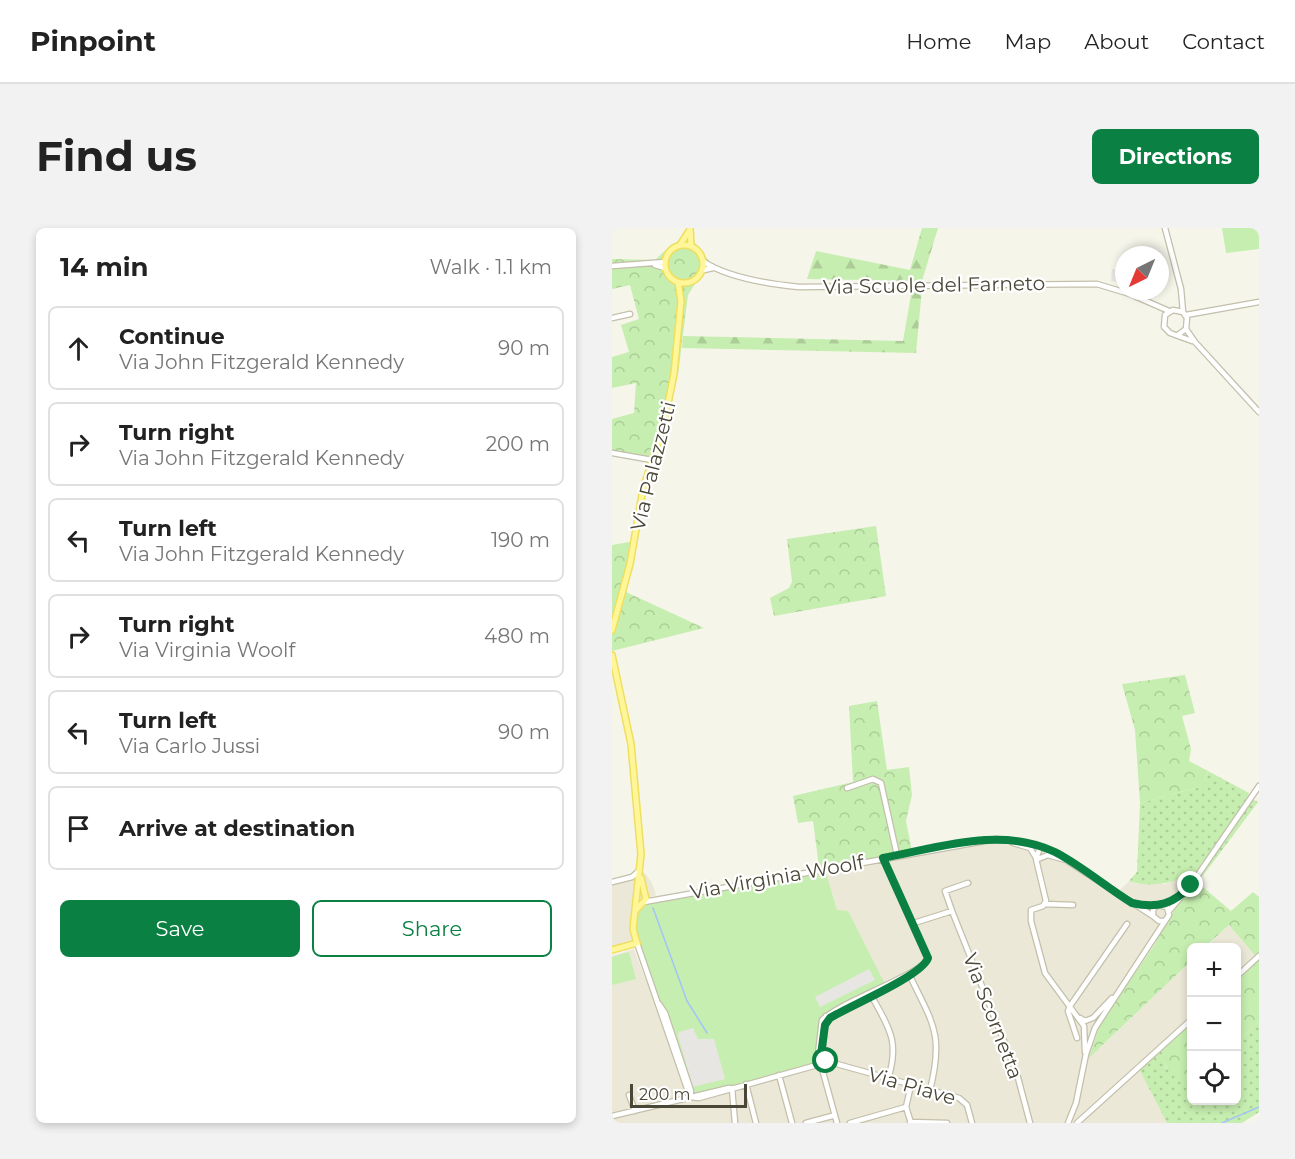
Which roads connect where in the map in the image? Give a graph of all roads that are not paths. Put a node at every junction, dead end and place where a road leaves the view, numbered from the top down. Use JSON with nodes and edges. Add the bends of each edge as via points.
{"nodes":[{"id":1,"x":1165,"y":228,"type":"edge"},
{"id":2,"x":690,"y":230,"type":"edge"},
{"id":3,"x":680,"y":245,"type":"junction"},
{"id":4,"x":691,"y":245,"type":"junction"},
{"id":5,"x":704,"y":262,"type":"junction"},
{"id":6,"x":665,"y":265,"type":"junction"},
{"id":7,"x":612,"y":266,"type":"edge"},
{"id":8,"x":713,"y":268,"type":"junction"},
{"id":9,"x":704,"y":270,"type":"junction"},
{"id":10,"x":678,"y":282,"type":"junction"},
{"id":11,"x":690,"y":283,"type":"junction"},
{"id":12,"x":1182,"y":300,"type":"junction"},
{"id":13,"x":681,"y":301,"type":"junction"},
{"id":14,"x":1259,"y":302,"type":"edge"},
{"id":15,"x":1153,"y":305,"type":"junction"},
{"id":16,"x":1175,"y":309,"type":"junction"},
{"id":17,"x":1169,"y":311,"type":"junction"},
{"id":18,"x":630,"y":314,"type":"dead end"},
{"id":19,"x":1185,"y":314,"type":"junction"},
{"id":20,"x":1196,"y":315,"type":"junction"},
{"id":21,"x":612,"y":318,"type":"edge"},
{"id":22,"x":1164,"y":318,"type":"junction"},
{"id":23,"x":1187,"y":326,"type":"junction"},
{"id":24,"x":1179,"y":334,"type":"junction"},
{"id":25,"x":1195,"y":342,"type":"junction"},
{"id":26,"x":1259,"y":412,"type":"edge"},
{"id":27,"x":612,"y":453,"type":"edge"},
{"id":28,"x":652,"y":460,"type":"junction"},
{"id":29,"x":612,"y":630,"type":"edge"},
{"id":30,"x":612,"y":656,"type":"edge"},
{"id":31,"x":1259,"y":786,"type":"edge"},
{"id":32,"x":847,"y":788,"type":"dead end"},
{"id":33,"x":1008,"y":840,"type":"junction"},
{"id":34,"x":1040,"y":847,"type":"junction"},
{"id":35,"x":897,"y":855,"type":"junction"},
{"id":36,"x":883,"y":858,"type":"junction"},
{"id":37,"x":1037,"y":858,"type":"junction"},
{"id":38,"x":1070,"y":861,"type":"junction"},
{"id":39,"x":640,"y":870,"type":"junction"},
{"id":40,"x":632,"y":877,"type":"junction"},
{"id":41,"x":612,"y":882,"type":"edge"},
{"id":42,"x":639,"y":882,"type":"junction"},
{"id":43,"x":968,"y":883,"type":"dead end"},
{"id":44,"x":641,"y":898,"type":"junction"},
{"id":45,"x":1178,"y":898,"type":"junction"},
{"id":46,"x":1132,"y":903,"type":"junction"},
{"id":47,"x":1045,"y":904,"type":"junction"},
{"id":48,"x":1073,"y":905,"type":"dead end"},
{"id":49,"x":1160,"y":905,"type":"junction"},
{"id":50,"x":952,"y":910,"type":"junction"},
{"id":51,"x":1169,"y":911,"type":"junction"},
{"id":52,"x":1154,"y":917,"type":"junction"},
{"id":53,"x":1164,"y":921,"type":"junction"},
{"id":54,"x":914,"y":923,"type":"junction"},
{"id":55,"x":1127,"y":924,"type":"dead end"},
{"id":56,"x":1156,"y":935,"type":"junction"},
{"id":57,"x":637,"y":943,"type":"junction"},
{"id":58,"x":612,"y":950,"type":"edge"},
{"id":59,"x":1259,"y":956,"type":"edge"},
{"id":60,"x":1241,"y":972,"type":"edge"},
{"id":61,"x":909,"y":974,"type":"junction"},
{"id":62,"x":871,"y":994,"type":"junction"},
{"id":63,"x":1116,"y":994,"type":"junction"},
{"id":64,"x":1070,"y":1006,"type":"junction"},
{"id":65,"x":827,"y":1015,"type":"junction"},
{"id":66,"x":1079,"y":1017,"type":"junction"},
{"id":67,"x":1187,"y":1023,"type":"edge"},
{"id":68,"x":825,"y":1025,"type":"junction"},
{"id":69,"x":1077,"y":1038,"type":"dead end"},
{"id":70,"x":1086,"y":1054,"type":"junction"},
{"id":71,"x":821,"y":1065,"type":"junction"},
{"id":72,"x":779,"y":1075,"type":"junction"},
{"id":73,"x":888,"y":1079,"type":"junction"},
{"id":74,"x":746,"y":1084,"type":"junction"},
{"id":75,"x":911,"y":1085,"type":"junction"},
{"id":76,"x":732,"y":1088,"type":"junction"},
{"id":77,"x":930,"y":1090,"type":"junction"},
{"id":78,"x":629,"y":1095,"type":"dead end"},
{"id":79,"x":690,"y":1097,"type":"junction"},
{"id":80,"x":906,"y":1107,"type":"junction"},
{"id":81,"x":635,"y":1111,"type":"junction"},
{"id":82,"x":612,"y":1116,"type":"edge"},
{"id":83,"x":832,"y":1116,"type":"dead end"},
{"id":84,"x":911,"y":1122,"type":"edge"},
{"id":85,"x":735,"y":1123,"type":"edge"},
{"id":86,"x":756,"y":1123,"type":"edge"},
{"id":87,"x":792,"y":1123,"type":"edge"},
{"id":88,"x":806,"y":1123,"type":"edge"},
{"id":89,"x":837,"y":1123,"type":"edge"},
{"id":90,"x":850,"y":1123,"type":"edge"},
{"id":91,"x":947,"y":1123,"type":"edge"},
{"id":92,"x":972,"y":1123,"type":"edge"},
{"id":93,"x":1030,"y":1123,"type":"edge"},
{"id":94,"x":1068,"y":1123,"type":"edge"},
{"id":95,"x":1077,"y":1123,"type":"edge"}],
"edges":[{"from":1,"to":12,"type":"street"},
{"from":2,"to":3,"type":"main road"},
{"from":2,"to":4,"type":"main road"},
{"from":3,"to":4,"type":"main road"},
{"from":3,"to":6,"type":"main road","via":[[672,248]]},
{"from":4,"to":5,"type":"main road"},
{"from":5,"to":8,"type":"street","name":"Via Scuole del Farneto"},
{"from":5,"to":9,"type":"main road"},
{"from":6,"to":7,"type":"street"},
{"from":6,"to":10,"type":"main road"},
{"from":8,"to":9,"type":"street","name":"Via Scuole del Farneto"},
{"from":8,"to":15,"type":"street","name":"Via Scuole del Farneto","via":[[799,287],[1096,284]]},
{"from":9,"to":11,"type":"main road","name":"Via Palazzetti"},
{"from":10,"to":11,"type":"main road"},
{"from":10,"to":13,"type":"main road","name":"Via Palazzetti"},
{"from":11,"to":13,"type":"main road","name":"Via Palazzetti"},
{"from":12,"to":16,"type":"street"},
{"from":12,"to":19,"type":"street"},
{"from":13,"to":28,"type":"main road","name":"Via Palazzetti","via":[[674,374]]},
{"from":14,"to":20,"type":"street"},
{"from":15,"to":17,"type":"street","name":"Via Scuole del Farneto"},
{"from":15,"to":22,"type":"street","name":"Via Scuole del Farneto"},
{"from":16,"to":17,"type":"street"},
{"from":16,"to":19,"type":"street"},
{"from":17,"to":22,"type":"street"},
{"from":18,"to":21,"type":"street"},
{"from":19,"to":20,"type":"street"},
{"from":19,"to":23,"type":"street"},
{"from":20,"to":23,"type":"street"},
{"from":22,"to":24,"type":"street","via":[[1167,330]]},
{"from":23,"to":24,"type":"street"},
{"from":23,"to":25,"type":"street"},
{"from":24,"to":25,"type":"street"},
{"from":25,"to":26,"type":"street"},
{"from":27,"to":28,"type":"street"},
{"from":28,"to":29,"type":"main road","name":"Via Palazzetti"},
{"from":30,"to":39,"type":"main road","via":[[631,744]]},
{"from":31,"to":45,"type":"street"},
{"from":32,"to":35,"type":"street","via":[[873,779],[881,783]]},
{"from":33,"to":34,"type":"street","name":"Via Virginia Woolf"},
{"from":33,"to":35,"type":"street","name":"Via Virginia Woolf","via":[[981,840]]},
{"from":33,"to":37,"type":"street","name":"Via Virginia Woolf","via":[[1030,848]]},
{"from":34,"to":37,"type":"street"},
{"from":34,"to":38,"type":"street","name":"Via Virginia Woolf"},
{"from":35,"to":36,"type":"street","name":"Via Virginia Woolf"},
{"from":36,"to":44,"type":"street","name":"Via Virginia Woolf"},
{"from":36,"to":54,"type":"street"},
{"from":37,"to":38,"type":"street","name":"Via Virginia Woolf","via":[[1048,855]]},
{"from":37,"to":47,"type":"street"},
{"from":38,"to":46,"type":"street","name":"Via Virginia Woolf"},
{"from":39,"to":40,"type":"street"},
{"from":39,"to":42,"type":"main road"},
{"from":39,"to":44,"type":"main road"},
{"from":40,"to":41,"type":"street"},
{"from":40,"to":42,"type":"street"},
{"from":42,"to":44,"type":"main road"},
{"from":43,"to":50,"type":"street","name":"Via Scornetta","via":[[945,891]]},
{"from":44,"to":57,"type":"main road","via":[[634,912]]},
{"from":45,"to":49,"type":"street"},
{"from":45,"to":51,"type":"street"},
{"from":46,"to":49,"type":"street","name":"Via Virginia Woolf"},
{"from":46,"to":52,"type":"street","name":"Via Virginia Woolf"},
{"from":47,"to":48,"type":"street"},
{"from":47,"to":64,"type":"street","via":[[1031,910],[1031,921],[1045,973]]},
{"from":49,"to":51,"type":"street"},
{"from":49,"to":52,"type":"street","via":[[1153,909]]},
{"from":50,"to":54,"type":"street"},
{"from":50,"to":93,"type":"street","name":"Via Scornetta","via":[[1017,1074]]},
{"from":51,"to":53,"type":"street"},
{"from":52,"to":53,"type":"street","name":"Via Virginia Woolf"},
{"from":52,"to":56,"type":"street"},
{"from":53,"to":56,"type":"street"},
{"from":54,"to":61,"type":"street","via":[[928,958],[923,967]]},
{"from":55,"to":64,"type":"street"},
{"from":56,"to":63,"type":"street"},
{"from":57,"to":58,"type":"main road"},
{"from":57,"to":79,"type":"street","via":[[669,1024]]},
{"from":59,"to":60,"type":"street"},
{"from":61,"to":62,"type":"street"},
{"from":61,"to":77,"type":"street","via":[[938,1042]]},
{"from":62,"to":65,"type":"street"},
{"from":62,"to":68,"type":"street","via":[[832,1016]]},
{"from":62,"to":73,"type":"street","via":[[894,1040],[894,1060]]},
{"from":63,"to":66,"type":"street","via":[[1093,1018],[1085,1021]]},
{"from":63,"to":70,"type":"street","via":[[1095,1028]]},
{"from":64,"to":66,"type":"street"},
{"from":64,"to":69,"type":"street","via":[[1068,1011]]},
{"from":65,"to":68,"type":"street"},
{"from":65,"to":71,"type":"street","via":[[820,1026]]},
{"from":66,"to":70,"type":"street","via":[[1086,1029]]},
{"from":67,"to":95,"type":"street"},
{"from":68,"to":71,"type":"street"},
{"from":70,"to":94,"type":"street"},
{"from":71,"to":72,"type":"street"},
{"from":71,"to":73,"type":"street","name":"Via Piave","via":[[826,1061]]},
{"from":71,"to":89,"type":"street"},
{"from":72,"to":74,"type":"street"},
{"from":72,"to":87,"type":"street"},
{"from":73,"to":75,"type":"street","name":"Via Piave"},
{"from":74,"to":76,"type":"street"},
{"from":74,"to":86,"type":"street"},
{"from":75,"to":77,"type":"street","name":"Via Piave"},
{"from":75,"to":80,"type":"street"},
{"from":76,"to":79,"type":"street"},
{"from":76,"to":85,"type":"street"},
{"from":77,"to":92,"type":"street","name":"Via Piave","via":[[963,1100]]},
{"from":78,"to":81,"type":"street"},
{"from":79,"to":81,"type":"street"},
{"from":80,"to":84,"type":"street"},
{"from":80,"to":90,"type":"street"},
{"from":81,"to":82,"type":"street"},
{"from":83,"to":88,"type":"street"},
{"from":84,"to":91,"type":"street"}]}
